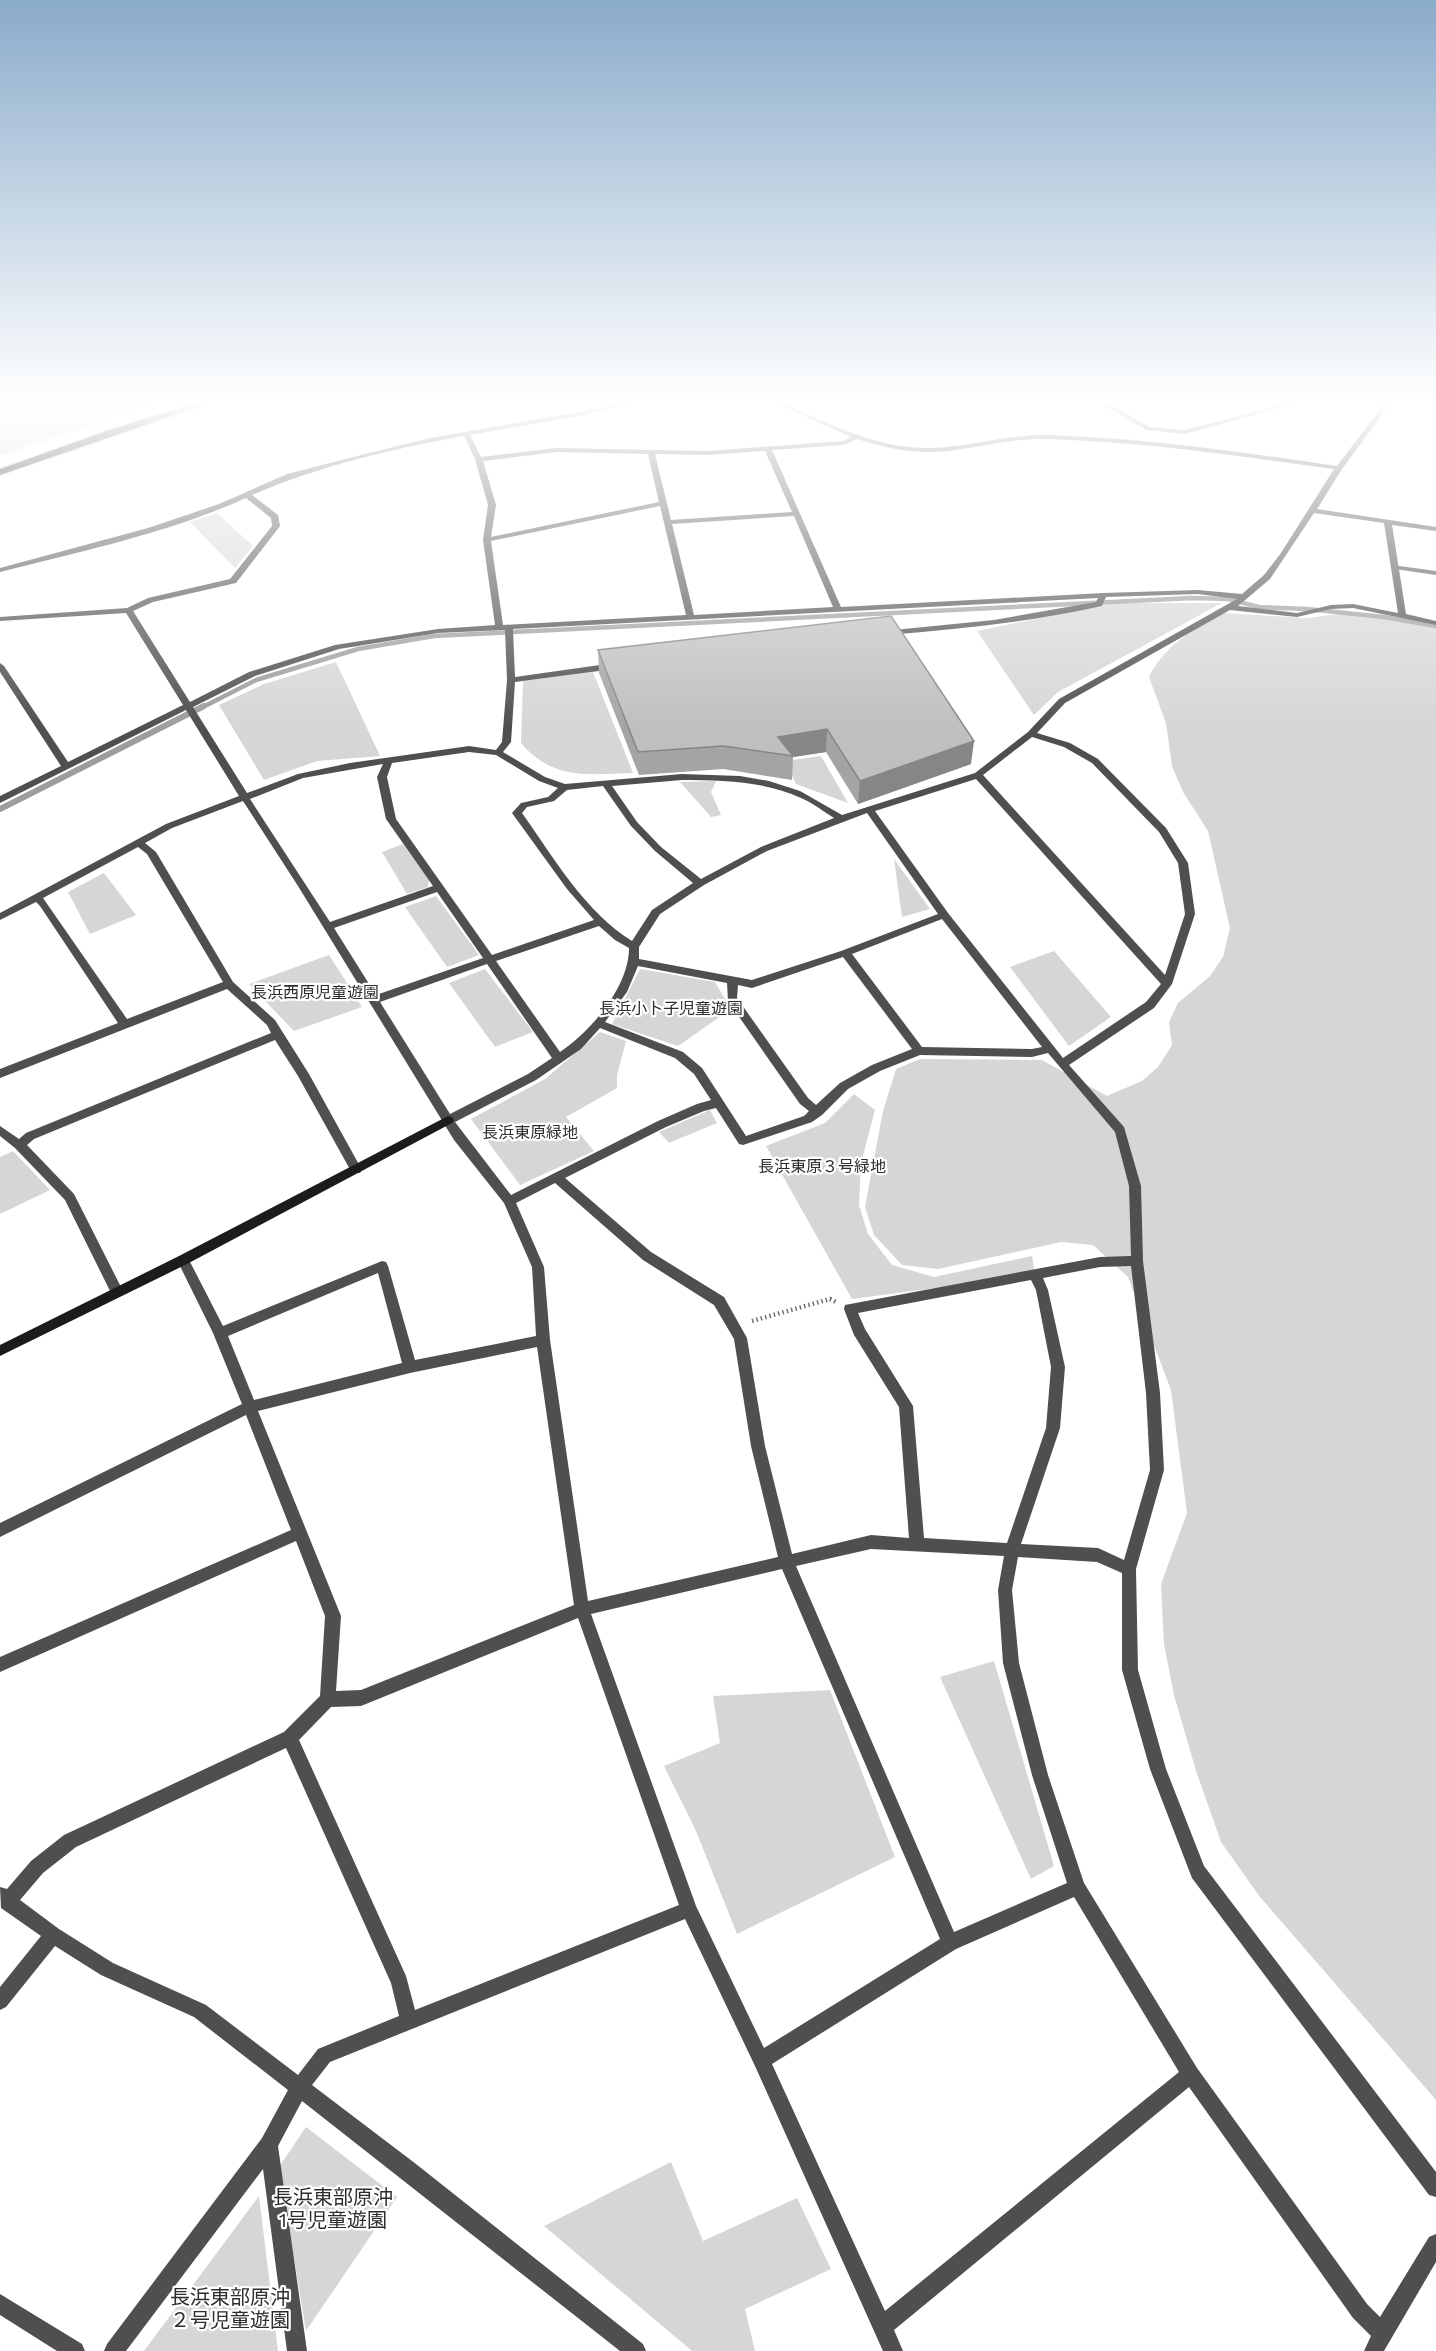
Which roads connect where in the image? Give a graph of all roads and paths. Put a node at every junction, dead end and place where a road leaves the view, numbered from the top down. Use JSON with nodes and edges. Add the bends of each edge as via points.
{"nodes":[{"id":1,"x":211,"y":510,"type":"edge"},
{"id":2,"x":266,"y":510,"type":"edge"},
{"id":3,"x":491,"y":510,"type":"edge"},
{"id":4,"x":630,"y":510,"type":"edge"},
{"id":5,"x":665,"y":510,"type":"edge"},
{"id":6,"x":794,"y":510,"type":"edge"},
{"id":7,"x":1311,"y":510,"type":"joint"},
{"id":8,"x":796,"y":514,"type":"junction"},
{"id":9,"x":668,"y":522,"type":"junction"},
{"id":10,"x":1388,"y":522,"type":"junction"},
{"id":11,"x":1436,"y":529,"type":"edge"},
{"id":12,"x":487,"y":540,"type":"junction"},
{"id":13,"x":1395,"y":567,"type":"junction"},
{"id":14,"x":0,"y":570,"type":"edge"},
{"id":15,"x":1436,"y":573,"type":"edge"},
{"id":16,"x":1103,"y":595,"type":"junction"},
{"id":17,"x":1238,"y":602,"type":"junction"},
{"id":18,"x":128,"y":610,"type":"junction"},
{"id":19,"x":838,"y":610,"type":"junction"},
{"id":20,"x":1402,"y":615,"type":"junction"},
{"id":21,"x":691,"y":617,"type":"junction"},
{"id":22,"x":0,"y":619,"type":"edge"},
{"id":23,"x":1436,"y":623,"type":"edge"},
{"id":24,"x":504,"y":627,"type":"junction"},
{"id":25,"x":878,"y":634,"type":"edge"},
{"id":26,"x":619,"y":665,"type":"edge"},
{"id":27,"x":0,"y":666,"type":"edge"},
{"id":28,"x":511,"y":680,"type":"junction"},
{"id":29,"x":191,"y":709,"type":"junction"},
{"id":30,"x":1031,"y":734,"type":"junction"},
{"id":31,"x":498,"y":753,"type":"junction"},
{"id":32,"x":388,"y":762,"type":"junction"},
{"id":33,"x":66,"y":766,"type":"junction"},
{"id":34,"x":978,"y":775,"type":"junction"},
{"id":35,"x":606,"y":784,"type":"junction"},
{"id":36,"x":564,"y":787,"type":"junction"},
{"id":37,"x":245,"y":798,"type":"junction"},
{"id":38,"x":0,"y":800,"type":"edge"},
{"id":39,"x":868,"y":808,"type":"junction"},
{"id":40,"x":841,"y":818,"type":"junction"},
{"id":41,"x":138,"y":842,"type":"junction"},
{"id":42,"x":699,"y":883,"type":"junction"},
{"id":43,"x":440,"y":887,"type":"junction"},
{"id":44,"x":36,"y":897,"type":"junction"},
{"id":45,"x":944,"y":915,"type":"junction"},
{"id":46,"x":0,"y":917,"type":"edge"},
{"id":47,"x":599,"y":922,"type":"junction"},
{"id":48,"x":328,"y":926,"type":"junction"},
{"id":49,"x":634,"y":947,"type":"junction"},
{"id":50,"x":845,"y":953,"type":"junction"},
{"id":51,"x":490,"y":959,"type":"junction"},
{"id":52,"x":634,"y":962,"type":"junction"},
{"id":53,"x":733,"y":980,"type":"junction"},
{"id":54,"x":229,"y":984,"type":"junction"},
{"id":55,"x":1167,"y":984,"type":"junction"},
{"id":56,"x":374,"y":1000,"type":"junction"},
{"id":57,"x":598,"y":1023,"type":"junction"},
{"id":58,"x":125,"y":1025,"type":"junction"},
{"id":59,"x":277,"y":1035,"type":"junction"},
{"id":60,"x":1050,"y":1049,"type":"junction"},
{"id":61,"x":919,"y":1051,"type":"junction"},
{"id":62,"x":559,"y":1059,"type":"junction"},
{"id":63,"x":1062,"y":1064,"type":"junction"},
{"id":64,"x":0,"y":1074,"type":"edge"},
{"id":65,"x":718,"y":1103,"type":"junction"},
{"id":66,"x":818,"y":1112,"type":"junction"},
{"id":67,"x":448,"y":1120,"type":"junction"},
{"id":68,"x":0,"y":1130,"type":"edge"},
{"id":69,"x":19,"y":1145,"type":"junction"},
{"id":70,"x":356,"y":1170,"type":"junction"},
{"id":71,"x":557,"y":1178,"type":"junction"},
{"id":72,"x":509,"y":1201,"type":"junction"},
{"id":73,"x":183,"y":1260,"type":"junction"},
{"id":74,"x":1137,"y":1261,"type":"junction"},
{"id":75,"x":1035,"y":1275,"type":"junction"},
{"id":76,"x":117,"y":1291,"type":"junction"},
{"id":77,"x":850,"y":1309,"type":"junction"},
{"id":78,"x":733,"y":1326,"type":"junction"},
{"id":79,"x":220,"y":1333,"type":"junction"},
{"id":80,"x":543,"y":1340,"type":"junction"},
{"id":81,"x":0,"y":1351,"type":"edge"},
{"id":82,"x":410,"y":1367,"type":"junction"},
{"id":83,"x":249,"y":1407,"type":"junction"},
{"id":84,"x":0,"y":1530,"type":"edge"},
{"id":85,"x":299,"y":1533,"type":"junction"},
{"id":86,"x":917,"y":1545,"type":"junction"},
{"id":87,"x":1012,"y":1550,"type":"junction"},
{"id":88,"x":786,"y":1561,"type":"junction"},
{"id":89,"x":1129,"y":1569,"type":"junction"},
{"id":90,"x":582,"y":1609,"type":"junction"},
{"id":91,"x":0,"y":1665,"type":"edge"},
{"id":92,"x":328,"y":1699,"type":"junction"},
{"id":93,"x":290,"y":1738,"type":"junction"},
{"id":94,"x":1077,"y":1887,"type":"junction"},
{"id":95,"x":4,"y":1898,"type":"edge"},
{"id":96,"x":689,"y":1909,"type":"junction"},
{"id":97,"x":53,"y":1935,"type":"junction"},
{"id":98,"x":950,"y":1943,"type":"junction"},
{"id":99,"x":0,"y":2001,"type":"edge"},
{"id":100,"x":409,"y":2022,"type":"junction"},
{"id":101,"x":761,"y":2060,"type":"junction"},
{"id":102,"x":1191,"y":2074,"type":"junction"},
{"id":103,"x":299,"y":2088,"type":"junction"},
{"id":104,"x":268,"y":2145,"type":"junction"},
{"id":105,"x":1436,"y":2188,"type":"edge"},
{"id":106,"x":1436,"y":2244,"type":"edge"},
{"id":107,"x":0,"y":2304,"type":"edge"},
{"id":108,"x":883,"y":2326,"type":"junction"},
{"id":109,"x":1378,"y":2342,"type":"edge"},
{"id":110,"x":75,"y":2351,"type":"edge"},
{"id":111,"x":114,"y":2351,"type":"edge"},
{"id":112,"x":297,"y":2351,"type":"edge"},
{"id":113,"x":636,"y":2351,"type":"edge"},
{"id":114,"x":893,"y":2351,"type":"edge"}],
"edges":[{"from":1,"to":14,"type":"street","via":[[151,530]]},
{"from":2,"to":18,"type":"street","via":[[275,517],[276,526],[233,581],[151,600]]},
{"from":3,"to":12,"type":"street"},
{"from":4,"to":12,"type":"street"},
{"from":5,"to":9,"type":"street"},
{"from":6,"to":8,"type":"street"},
{"from":7,"to":10,"type":"street"},
{"from":7,"to":17,"type":"street","via":[[1267,577]]},
{"from":8,"to":9,"type":"street"},
{"from":8,"to":19,"type":"street"},
{"from":9,"to":21,"type":"street"},
{"from":10,"to":11,"type":"street"},
{"from":10,"to":13,"type":"street"},
{"from":12,"to":24,"type":"street"},
{"from":13,"to":15,"type":"street"},
{"from":13,"to":20,"type":"street"},
{"from":16,"to":17,"type":"street","via":[[1198,592]]},
{"from":16,"to":19,"type":"street"},
{"from":16,"to":25,"type":"street","via":[[1099,604],[1061,613],[984,625]]},
{"from":17,"to":20,"type":"street","via":[[1297,615],[1353,606]]},
{"from":17,"to":30,"type":"street","via":[[1079,690],[1050,711]]},
{"from":18,"to":22,"type":"street"},
{"from":18,"to":29,"type":"street"},
{"from":19,"to":21,"type":"street"},
{"from":20,"to":23,"type":"street"},
{"from":21,"to":24,"type":"street"},
{"from":24,"to":28,"type":"street"},
{"from":24,"to":29,"type":"street","via":[[428,632],[338,647],[252,674]]},
{"from":26,"to":28,"type":"street"},
{"from":27,"to":33,"type":"street"},
{"from":28,"to":31,"type":"street","via":[[506,742]]},
{"from":29,"to":33,"type":"street"},
{"from":29,"to":37,"type":"street"},
{"from":30,"to":34,"type":"street"},
{"from":30,"to":55,"type":"street","via":[[1067,745],[1095,762],[1163,830],[1183,862],[1190,914]]},
{"from":31,"to":32,"type":"street","via":[[469,749]]},
{"from":31,"to":36,"type":"street"},
{"from":32,"to":37,"type":"street","via":[[301,776]]},
{"from":32,"to":43,"type":"street","via":[[382,777],[391,819]]},
{"from":33,"to":38,"type":"street"},
{"from":34,"to":39,"type":"street"},
{"from":34,"to":55,"type":"street"},
{"from":35,"to":36,"type":"street"},
{"from":35,"to":40,"type":"street","via":[[711,775],[752,779],[799,793]]},
{"from":35,"to":42,"type":"street","via":[[634,824]]},
{"from":36,"to":47,"type":"street","via":[[551,799],[524,805],[517,813]]},
{"from":37,"to":41,"type":"street","via":[[169,826]]},
{"from":37,"to":48,"type":"street"},
{"from":39,"to":40,"type":"street"},
{"from":39,"to":45,"type":"street"},
{"from":40,"to":42,"type":"street","via":[[764,849]]},
{"from":41,"to":44,"type":"street"},
{"from":41,"to":54,"type":"street","via":[[151,852]]},
{"from":42,"to":49,"type":"street","via":[[656,912]]},
{"from":43,"to":48,"type":"street"},
{"from":43,"to":51,"type":"street"},
{"from":44,"to":46,"type":"street"},
{"from":44,"to":58,"type":"street"},
{"from":45,"to":50,"type":"street"},
{"from":45,"to":60,"type":"street"},
{"from":47,"to":49,"type":"street"},
{"from":47,"to":51,"type":"street"},
{"from":48,"to":56,"type":"street"},
{"from":49,"to":52,"type":"street"},
{"from":50,"to":53,"type":"street","via":[[752,984]]},
{"from":50,"to":61,"type":"street"},
{"from":51,"to":56,"type":"street"},
{"from":51,"to":62,"type":"street"},
{"from":52,"to":53,"type":"street"},
{"from":52,"to":57,"type":"street","via":[[621,992]]},
{"from":53,"to":66,"type":"street","via":[[732,998],[804,1101]]},
{"from":54,"to":58,"type":"street"},
{"from":54,"to":59,"type":"street","via":[[271,1023]]},
{"from":55,"to":63,"type":"street","via":[[1150,1005]]},
{"from":56,"to":67,"type":"street"},
{"from":57,"to":62,"type":"street"},
{"from":57,"to":65,"type":"street","via":[[679,1055],[698,1071]]},
{"from":58,"to":64,"type":"street"},
{"from":59,"to":69,"type":"street","via":[[30,1136]]},
{"from":59,"to":70,"type":"street"},
{"from":60,"to":61,"type":"street","via":[[1032,1053]]},
{"from":60,"to":63,"type":"street"},
{"from":61,"to":66,"type":"street","via":[[844,1086]]},
{"from":62,"to":67,"type":"street"},
{"from":63,"to":74,"type":"street","via":[[1120,1130],[1135,1186]]},
{"from":65,"to":66,"type":"street","via":[[743,1141]]},
{"from":65,"to":71,"type":"street","via":[[662,1124]]},
{"from":67,"to":70,"type":"street"},
{"from":67,"to":72,"type":"street"},
{"from":68,"to":69,"type":"street"},
{"from":69,"to":76,"type":"street","via":[[70,1197]]},
{"from":70,"to":73,"type":"street"},
{"from":71,"to":72,"type":"street"},
{"from":71,"to":78,"type":"street","via":[[648,1256],[719,1301]]},
{"from":72,"to":80,"type":"street","via":[[538,1267]]},
{"from":73,"to":76,"type":"street"},
{"from":73,"to":79,"type":"street"},
{"from":74,"to":75,"type":"street","via":[[1100,1262]]},
{"from":74,"to":89,"type":"street","via":[[1154,1393],[1157,1470]]},
{"from":75,"to":77,"type":"street"},
{"from":75,"to":87,"type":"street","via":[[1042,1290],[1058,1367],[1053,1428]]},
{"from":76,"to":81,"type":"street"},
{"from":77,"to":78,"type":"path","via":[[830,1299]]},
{"from":77,"to":86,"type":"street","via":[[859,1331],[906,1406]]},
{"from":78,"to":88,"type":"street","via":[[740,1338],[758,1446]]},
{"from":79,"to":82,"type":"street","via":[[382,1266]]},
{"from":79,"to":83,"type":"street"},
{"from":80,"to":82,"type":"street"},
{"from":80,"to":90,"type":"street"},
{"from":82,"to":83,"type":"street"},
{"from":83,"to":84,"type":"street"},
{"from":83,"to":85,"type":"street"},
{"from":85,"to":91,"type":"street"},
{"from":85,"to":92,"type":"street","via":[[333,1616]]},
{"from":86,"to":87,"type":"street"},
{"from":86,"to":88,"type":"street","via":[[871,1542]]},
{"from":87,"to":89,"type":"street","via":[[1098,1555]]},
{"from":87,"to":94,"type":"street","via":[[1005,1590],[1011,1663],[1040,1775]]},
{"from":88,"to":90,"type":"street"},
{"from":88,"to":98,"type":"street"},
{"from":89,"to":105,"type":"street","via":[[1130,1670],[1158,1768],[1198,1872]]},
{"from":90,"to":92,"type":"street","via":[[361,1698]]},
{"from":90,"to":96,"type":"street"},
{"from":92,"to":93,"type":"street"},
{"from":93,"to":95,"type":"street","via":[[70,1841]]},
{"from":93,"to":100,"type":"street","via":[[399,1982]]},
{"from":94,"to":98,"type":"street"},
{"from":94,"to":102,"type":"street"},
{"from":95,"to":97,"type":"street"},
{"from":96,"to":100,"type":"street"},
{"from":96,"to":101,"type":"street"},
{"from":97,"to":99,"type":"street"},
{"from":97,"to":103,"type":"street","via":[[107,1969],[200,2011]]},
{"from":98,"to":101,"type":"street"},
{"from":100,"to":103,"type":"street","via":[[324,2055]]},
{"from":101,"to":108,"type":"street"},
{"from":102,"to":108,"type":"street"},
{"from":102,"to":109,"type":"street"},
{"from":103,"to":104,"type":"street"},
{"from":103,"to":113,"type":"street"},
{"from":104,"to":111,"type":"street"},
{"from":104,"to":112,"type":"street"},
{"from":106,"to":109,"type":"street"},
{"from":107,"to":110,"type":"street"},
{"from":108,"to":114,"type":"street"}]}
